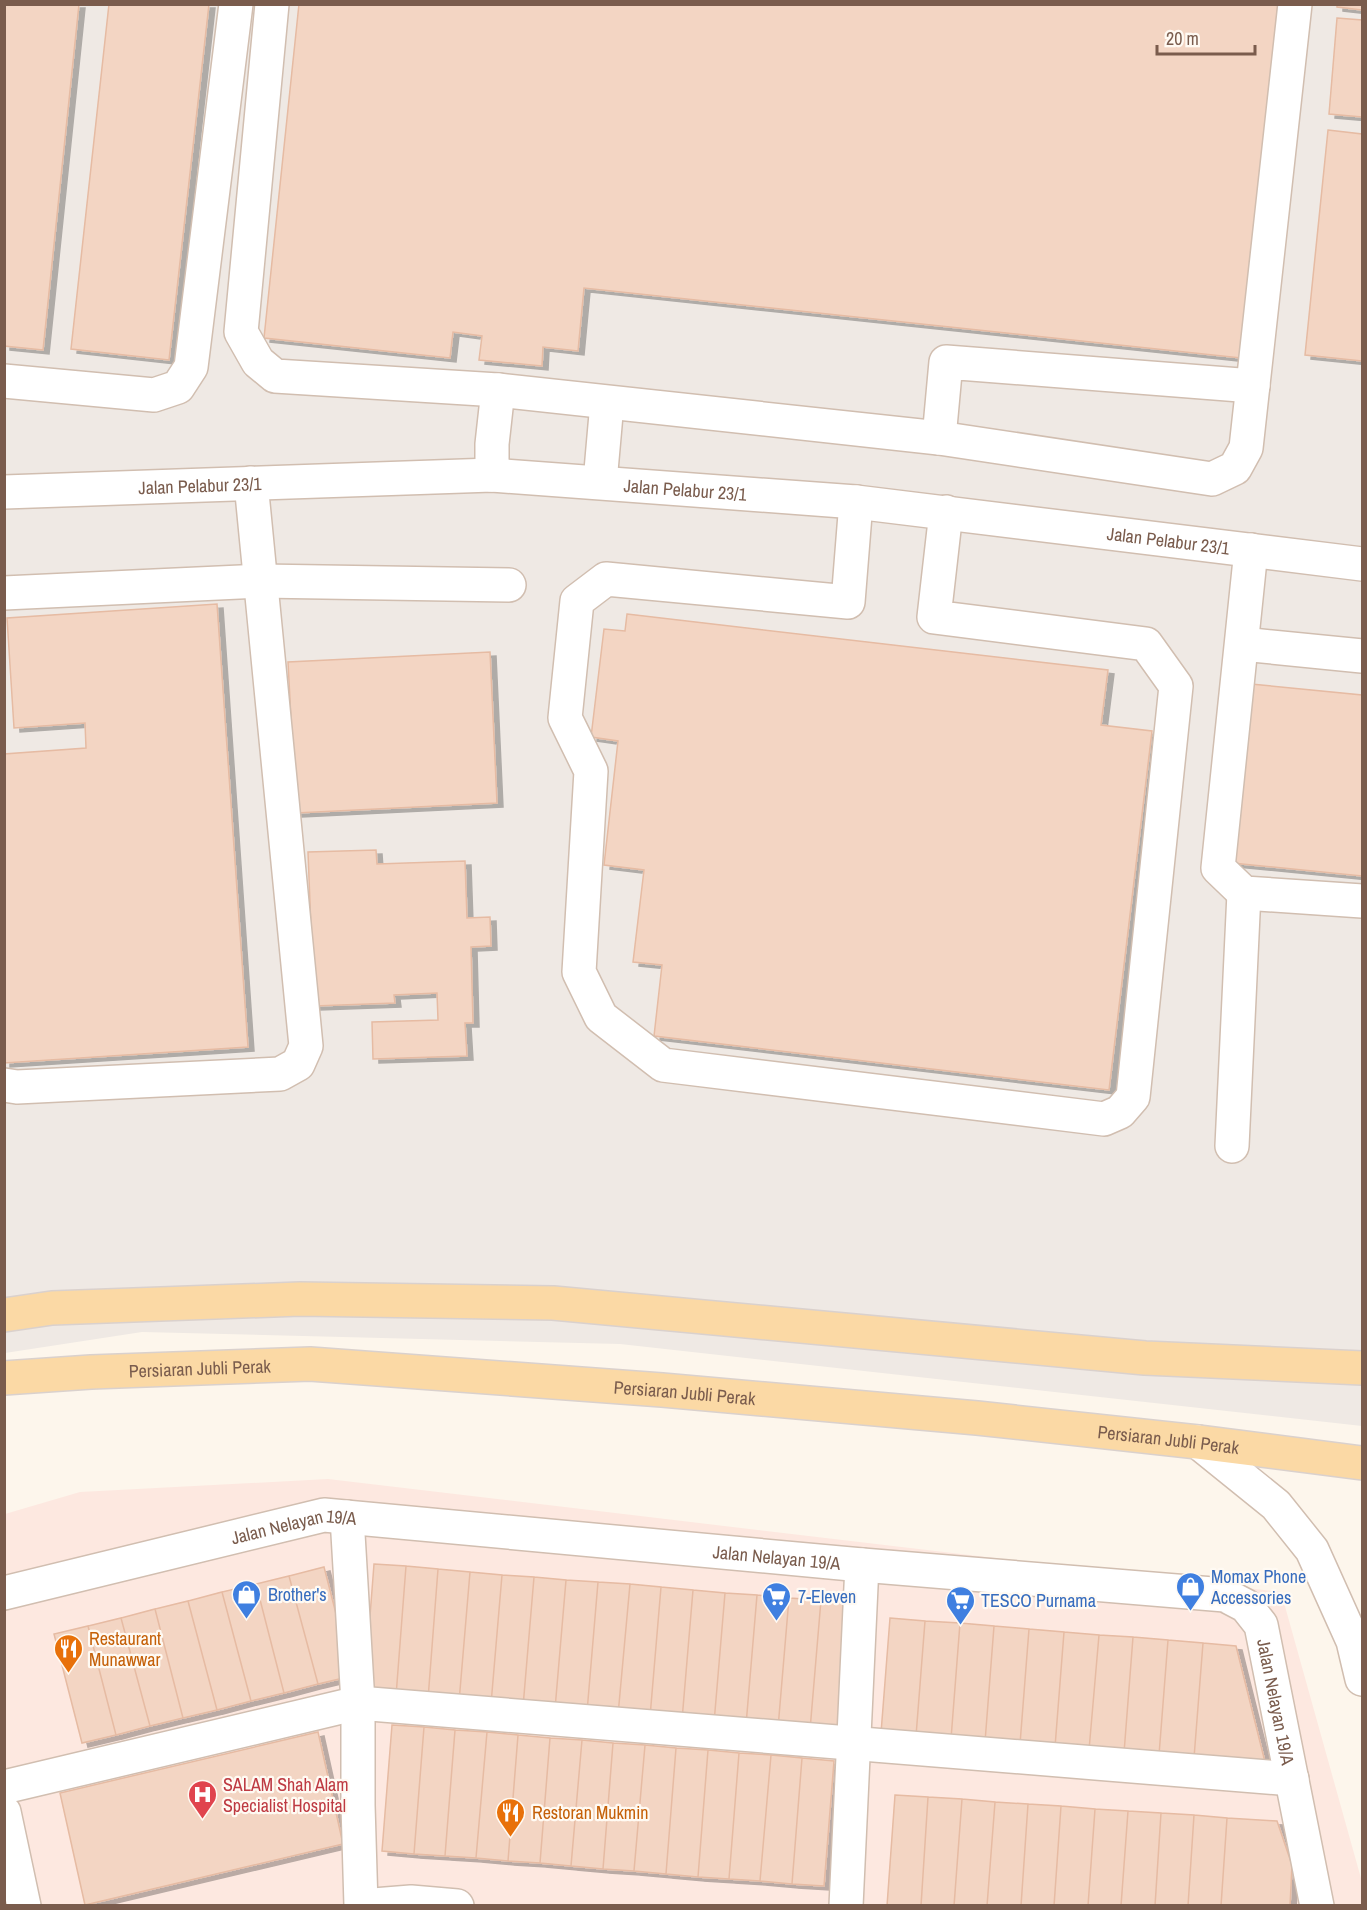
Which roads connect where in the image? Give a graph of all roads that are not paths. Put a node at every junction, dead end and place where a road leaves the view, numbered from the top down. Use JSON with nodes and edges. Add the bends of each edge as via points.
{"nodes":[{"id":1,"x":236,"y":4,"type":"edge"},
{"id":2,"x":272,"y":4,"type":"edge"},
{"id":3,"x":1295,"y":4,"type":"edge"},
{"id":4,"x":4,"y":381,"type":"edge"},
{"id":5,"x":1253,"y":386,"type":"junction"},
{"id":6,"x":498,"y":390,"type":"junction"},
{"id":7,"x":607,"y":403,"type":"junction"},
{"id":8,"x":939,"y":438,"type":"junction"},
{"id":9,"x":492,"y":475,"type":"junction"},
{"id":10,"x":600,"y":482,"type":"junction"},
{"id":11,"x":251,"y":483,"type":"junction"},
{"id":12,"x":4,"y":492,"type":"edge"},
{"id":13,"x":856,"y":502,"type":"junction"},
{"id":14,"x":946,"y":512,"type":"junction"},
{"id":15,"x":1251,"y":550,"type":"junction"},
{"id":16,"x":1362,"y":564,"type":"edge"},
{"id":17,"x":261,"y":581,"type":"junction"},
{"id":18,"x":509,"y":585,"type":"dead end"},
{"id":19,"x":4,"y":593,"type":"edge"},
{"id":20,"x":1242,"y":644,"type":"junction"},
{"id":21,"x":1362,"y":656,"type":"edge"},
{"id":22,"x":1244,"y":894,"type":"junction"},
{"id":23,"x":1362,"y":901,"type":"edge"},
{"id":24,"x":4,"y":1085,"type":"edge"},
{"id":25,"x":1232,"y":1146,"type":"dead end"},
{"id":26,"x":4,"y":1315,"type":"edge"},
{"id":27,"x":1362,"y":1368,"type":"edge"},
{"id":28,"x":4,"y":1378,"type":"edge"},
{"id":29,"x":1198,"y":1442,"type":"junction"},
{"id":30,"x":1362,"y":1463,"type":"edge"},
{"id":31,"x":347,"y":1517,"type":"junction"},
{"id":32,"x":862,"y":1565,"type":"junction"},
{"id":33,"x":4,"y":1593,"type":"edge"},
{"id":34,"x":1362,"y":1598,"type":"edge"},
{"id":35,"x":1353,"y":1641,"type":"junction"},
{"id":36,"x":1362,"y":1680,"type":"edge"},
{"id":37,"x":358,"y":1703,"type":"junction"},
{"id":38,"x":854,"y":1743,"type":"junction"},
{"id":39,"x":1292,"y":1779,"type":"junction"},
{"id":40,"x":4,"y":1787,"type":"edge"},
{"id":41,"x":4,"y":1812,"type":"edge"},
{"id":42,"x":411,"y":1904,"type":"edge"},
{"id":43,"x":24,"y":1905,"type":"edge"},
{"id":44,"x":361,"y":1905,"type":"edge"},
{"id":45,"x":457,"y":1905,"type":"edge"},
{"id":46,"x":846,"y":1905,"type":"edge"},
{"id":47,"x":1317,"y":1905,"type":"edge"}],
"edges":[{"from":1,"to":4,"type":"street","via":[[191,367],[178,387],[154,395]]},
{"from":2,"to":6,"type":"street","via":[[241,332],[258,362],[275,376]]},
{"from":3,"to":5,"type":"street"},
{"from":5,"to":8,"type":"street","via":[[946,362]]},
{"from":5,"to":8,"type":"street","via":[[1246,448],[1235,468],[1212,479]]},
{"from":6,"to":7,"type":"street"},
{"from":6,"to":9,"type":"street"},
{"from":7,"to":8,"type":"street"},
{"from":7,"to":10,"type":"street"},
{"from":9,"to":10,"type":"street","name":"Jalan Pelabur 23/1"},
{"from":9,"to":11,"type":"street","name":"Jalan Pelabur 23/1"},
{"from":10,"to":13,"type":"street","name":"Jalan Pelabur 23/1"},
{"from":11,"to":12,"type":"street","name":"Jalan Pelabur 23/1"},
{"from":11,"to":17,"type":"street"},
{"from":13,"to":14,"type":"street","name":"Jalan Pelabur 23/1"},
{"from":13,"to":14,"type":"street","via":[[848,602],[606,579],[577,601],[565,718],[591,771],[579,972],[601,1017],[663,1065],[1104,1119],[1120,1112],[1134,1097],[1176,686],[1146,644],[934,617]]},
{"from":14,"to":15,"type":"street","name":"Jalan Pelabur 23/1"},
{"from":15,"to":16,"type":"street","name":"Jalan Pelabur 23/1"},
{"from":15,"to":20,"type":"street"},
{"from":17,"to":18,"type":"street"},
{"from":17,"to":19,"type":"street"},
{"from":17,"to":24,"type":"street","via":[[306,1046],[298,1064],[280,1074]]},
{"from":20,"to":21,"type":"street"},
{"from":20,"to":22,"type":"street","via":[[1218,868]]},
{"from":22,"to":23,"type":"street"},
{"from":22,"to":25,"type":"street"},
{"from":26,"to":27,"type":"main road","via":[[52,1308],[300,1299],[553,1303],[1145,1358]]},
{"from":28,"to":29,"type":"main road","name":"Persiaran Jubli Perak","via":[[310,1364],[662,1390]]},
{"from":29,"to":30,"type":"main road","name":"Persiaran Jubli Perak"},
{"from":29,"to":35,"type":"street","via":[[1276,1505],[1312,1550]]},
{"from":31,"to":32,"type":"street","name":"Jalan Nelayan 19/A"},
{"from":31,"to":33,"type":"street","name":"Jalan Nelayan 19/A","via":[[324,1515]]},
{"from":31,"to":37,"type":"street"},
{"from":32,"to":38,"type":"street"},
{"from":32,"to":39,"type":"street","name":"Jalan Nelayan 19/A","via":[[1226,1595],[1246,1606],[1261,1625]]},
{"from":34,"to":35,"type":"street"},
{"from":35,"to":36,"type":"street"},
{"from":37,"to":38,"type":"street"},
{"from":37,"to":40,"type":"street"},
{"from":37,"to":44,"type":"street"},
{"from":38,"to":39,"type":"street"},
{"from":38,"to":46,"type":"street"},
{"from":39,"to":47,"type":"street","name":"Jalan Nelayan 19/A"},
{"from":41,"to":43,"type":"street"},
{"from":42,"to":44,"type":"street"},
{"from":42,"to":45,"type":"street"}]}
